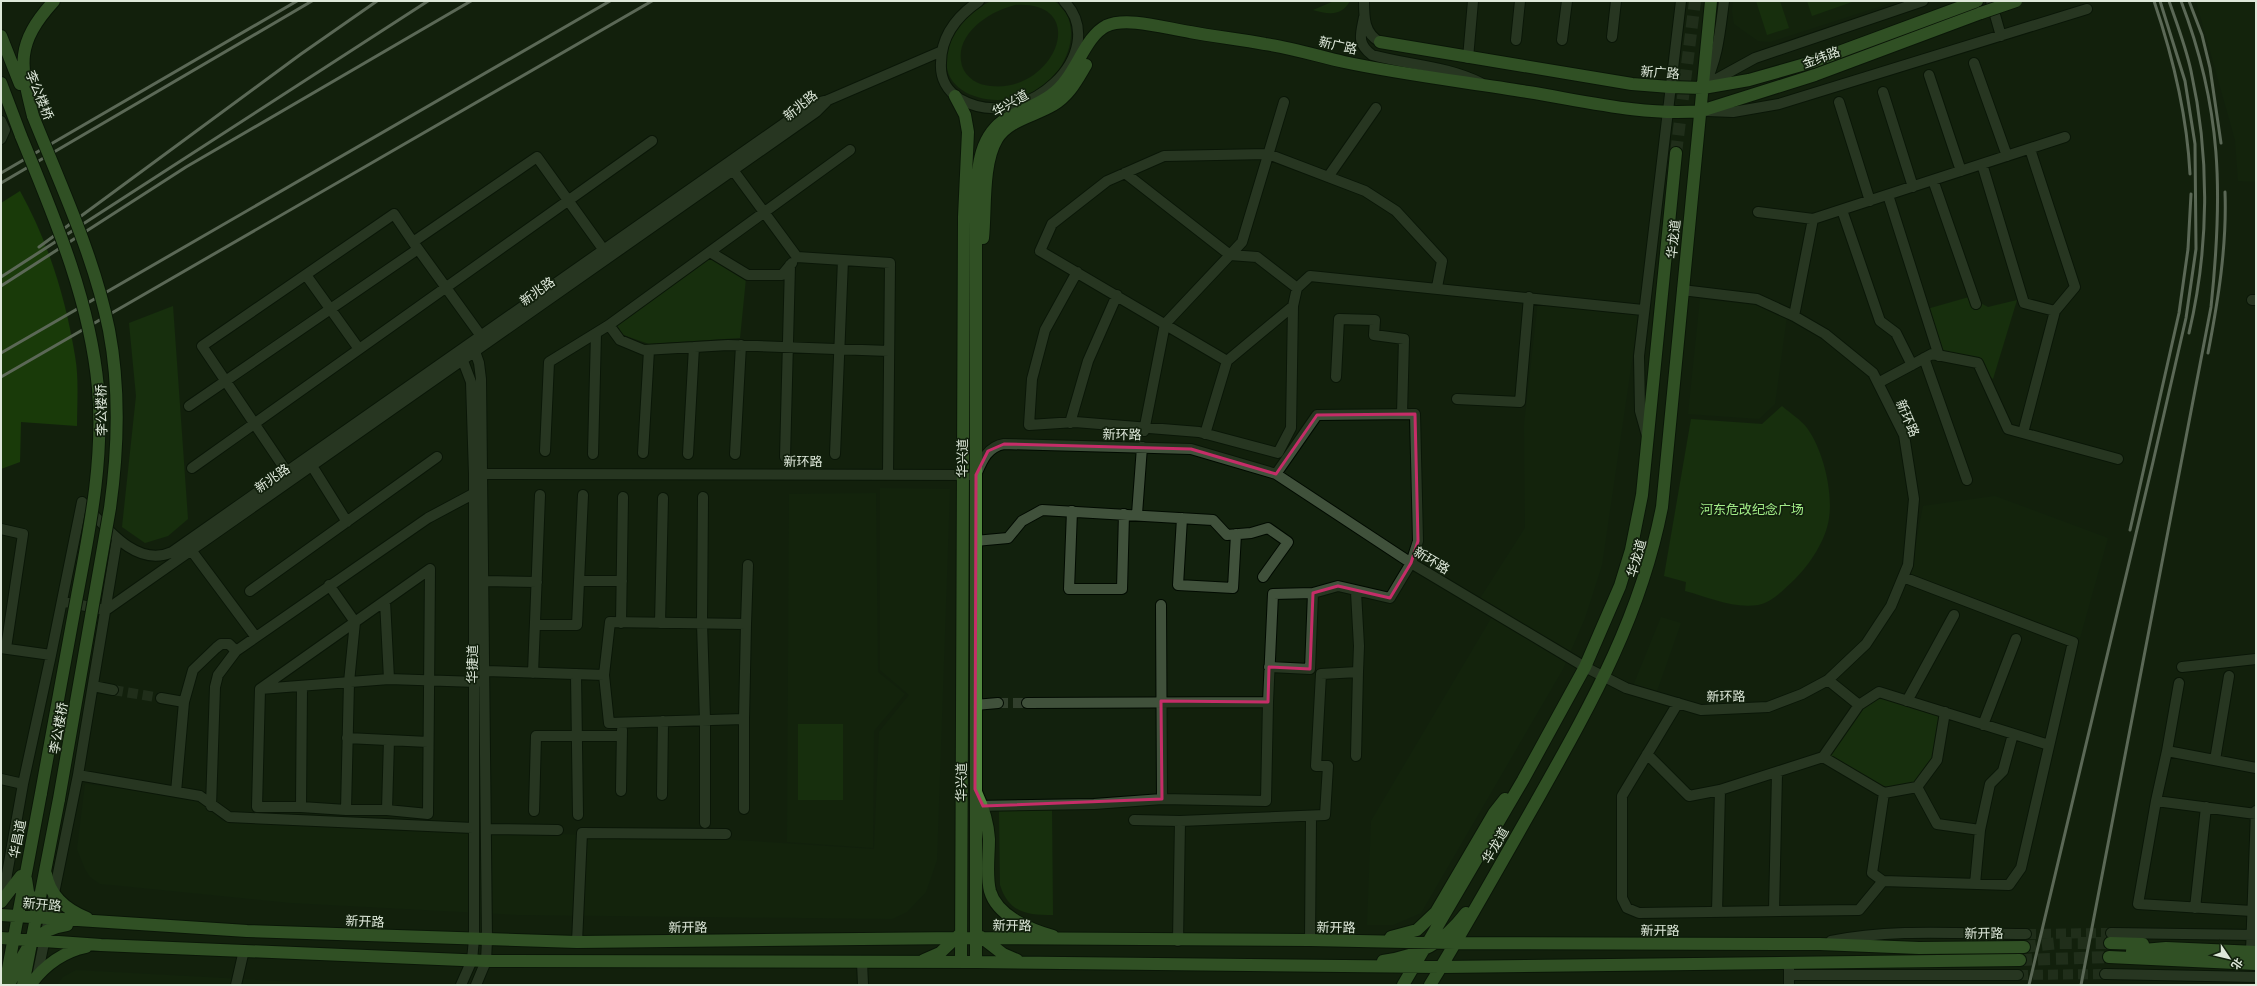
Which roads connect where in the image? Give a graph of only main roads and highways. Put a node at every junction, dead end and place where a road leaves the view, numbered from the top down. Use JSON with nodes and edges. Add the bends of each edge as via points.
{"nodes":[{"id":1,"x":54,"y":1,"type":"edge"},
{"id":2,"x":1711,"y":1,"type":"edge"},
{"id":3,"x":1977,"y":1,"type":"edge"},
{"id":4,"x":2016,"y":1,"type":"edge"},
{"id":5,"x":1121,"y":23,"type":"joint"},
{"id":6,"x":1,"y":36,"type":"edge"},
{"id":7,"x":1240,"y":41,"type":"junction"},
{"id":8,"x":1380,"y":42,"type":"road end"},
{"id":9,"x":1,"y":83,"type":"edge"},
{"id":10,"x":1703,"y":88,"type":"junction"},
{"id":11,"x":955,"y":96,"type":"road end"},
{"id":12,"x":1701,"y":111,"type":"junction"},
{"id":13,"x":1667,"y":112,"type":"joint"},
{"id":14,"x":33,"y":116,"type":"junction"},
{"id":15,"x":1676,"y":153,"type":"tunnel mouth"},
{"id":16,"x":976,"y":279,"type":"junction"},
{"id":17,"x":1523,"y":780,"type":"junction"},
{"id":18,"x":41,"y":793,"type":"joint"},
{"id":19,"x":979,"y":806,"type":"junction"},
{"id":20,"x":26,"y":868,"type":"junction"},
{"id":21,"x":46,"y":871,"type":"junction"},
{"id":22,"x":1494,"y":875,"type":"junction"},
{"id":23,"x":962,"y":886,"type":"junction"},
{"id":24,"x":975,"y":887,"type":"junction"},
{"id":25,"x":30,"y":896,"type":"junction"},
{"id":26,"x":1,"y":903,"type":"edge"},
{"id":27,"x":9,"y":915,"type":"edge"},
{"id":28,"x":967,"y":919,"type":"junction"},
{"id":29,"x":100,"y":922,"type":"junction"},
{"id":30,"x":45,"y":924,"type":"junction"},
{"id":31,"x":960,"y":936,"type":"junction"},
{"id":32,"x":978,"y":937,"type":"junction"},
{"id":33,"x":7,"y":939,"type":"edge"},
{"id":34,"x":32,"y":940,"type":"junction"},
{"id":35,"x":1067,"y":940,"type":"junction"},
{"id":36,"x":1364,"y":941,"type":"junction"},
{"id":37,"x":1455,"y":943,"type":"junction"},
{"id":38,"x":101,"y":945,"type":"junction"},
{"id":39,"x":1431,"y":945,"type":"junction"},
{"id":40,"x":2024,"y":947,"type":"tunnel mouth"},
{"id":41,"x":2254,"y":952,"type":"edge"},
{"id":42,"x":2020,"y":960,"type":"tunnel mouth"},
{"id":43,"x":919,"y":962,"type":"junction"},
{"id":44,"x":961,"y":962,"type":"junction"},
{"id":45,"x":976,"y":962,"type":"junction"},
{"id":46,"x":1022,"y":962,"type":"junction"},
{"id":47,"x":2256,"y":964,"type":"edge"},
{"id":48,"x":1357,"y":966,"type":"junction"},
{"id":49,"x":1414,"y":967,"type":"junction"},
{"id":50,"x":1441,"y":967,"type":"junction"},
{"id":51,"x":1789,"y":975,"type":"edge"},
{"id":52,"x":37,"y":980,"type":"edge"},
{"id":53,"x":5,"y":985,"type":"edge"},
{"id":54,"x":9,"y":985,"type":"edge"},
{"id":55,"x":23,"y":985,"type":"edge"},
{"id":56,"x":30,"y":985,"type":"edge"},
{"id":57,"x":1403,"y":985,"type":"edge"},
{"id":58,"x":1430,"y":985,"type":"edge"}],
"edges":[{"from":1,"to":14,"type":"main road","via":[[34,25],[23,51],[23,73]]},
{"from":2,"to":10,"type":"main road","name":"华龙道"},
{"from":3,"to":10,"type":"main road","name":"金纬路","via":[[1812,62],[1749,80]]},
{"from":4,"to":12,"type":"main road","name":"金纬路","bridge":true,"via":[[1814,75]]},
{"from":5,"to":7,"type":"main road","name":"新广路","via":[[1157,26]]},
{"from":5,"to":16,"type":"main road","name":"华兴道","via":[[1104,27],[1096,35],[1059,90],[1002,121],[986,142],[978,166]]},
{"from":6,"to":14,"type":"main road","name":"李公楼桥"},
{"from":7,"to":13,"type":"main road","name":"新广路","via":[[1293,49],[1342,62],[1447,81]]},
{"from":7,"to":16,"type":"main road","via":[[1197,41],[1125,29],[1111,32],[1100,41],[1078,80],[1062,98],[1042,111],[1013,124],[996,140],[988,166],[983,238]]},
{"from":8,"to":10,"type":"main road","name":"新广路","via":[[1632,84]]},
{"from":9,"to":18,"type":"main road","name":"李公楼桥","bridge":true,"via":[[50,206],[84,310],[94,364],[99,413],[99,456],[91,519]]},
{"from":10,"to":12,"type":"main road","name":"华龙道"},
{"from":11,"to":23,"type":"main road","name":"华兴道","via":[[965,115],[968,132],[964,217]]},
{"from":12,"to":13,"type":"main road","name":"金纬路"},
{"from":12,"to":22,"type":"main road","name":"华龙道","via":[[1662,507],[1655,543],[1630,621],[1604,677]]},
{"from":14,"to":21,"type":"main road","name":"李公楼桥","bridge":true,"via":[[82,239],[97,287],[109,331],[116,398],[110,508]]},
{"from":15,"to":17,"type":"main road","via":[[1641,501],[1626,567],[1608,618],[1585,667]]},
{"from":16,"to":19,"type":"main road","name":"华兴道","via":[[975,789]]},
{"from":17,"to":36,"type":"main road","via":[[1494,813],[1436,912],[1427,922],[1406,934]]},
{"from":17,"to":39,"type":"main road"},
{"from":18,"to":20,"type":"main road","name":"华昌道"},
{"from":19,"to":24,"type":"main road","name":"华兴道"},
{"from":19,"to":35,"type":"main road","via":[[989,838],[989,884],[996,902],[1020,922],[1040,932]]},
{"from":20,"to":25,"type":"main road"},
{"from":20,"to":26,"type":"main road"},
{"from":20,"to":27,"type":"main road","name":"华昌道"},
{"from":21,"to":25,"type":"main road"},
{"from":21,"to":29,"type":"main road","via":[[48,883],[55,896],[75,913]]},
{"from":21,"to":30,"type":"main road"},
{"from":22,"to":37,"type":"main road","name":"华龙道"},
{"from":22,"to":39,"type":"main road","via":[[1459,922]]},
{"from":23,"to":28,"type":"main road"},
{"from":23,"to":31,"type":"main road","name":"华兴道"},
{"from":24,"to":28,"type":"main road"},
{"from":24,"to":32,"type":"main road","name":"华兴道"},
{"from":25,"to":27,"type":"main road"},
{"from":25,"to":30,"type":"main road"},
{"from":27,"to":30,"type":"main road","name":"新开路"},
{"from":27,"to":33,"type":"main road","name":"华昌道"},
{"from":28,"to":31,"type":"main road"},
{"from":28,"to":32,"type":"main road"},
{"from":29,"to":30,"type":"main road","name":"新开路"},
{"from":29,"to":31,"type":"main road","name":"新开路","via":[[247,931],[577,942]]},
{"from":30,"to":34,"type":"main road"},
{"from":30,"to":34,"type":"main road","name":"新开路"},
{"from":30,"to":38,"type":"main road","via":[[77,939]]},
{"from":31,"to":32,"type":"main road","name":"新开路"},
{"from":31,"to":43,"type":"main road","via":[[940,953]]},
{"from":31,"to":44,"type":"main road","name":"华兴道"},
{"from":32,"to":35,"type":"main road","name":"新开路"},
{"from":32,"to":45,"type":"main road","name":"华兴道"},
{"from":32,"to":46,"type":"main road","via":[[1003,954]]},
{"from":33,"to":34,"type":"main road","name":"新开路"},
{"from":33,"to":53,"type":"main road","name":"华昌道"},
{"from":34,"to":54,"type":"main road"},
{"from":34,"to":55,"type":"main road"},
{"from":35,"to":36,"type":"main road","name":"新开路"},
{"from":36,"to":39,"type":"main road","name":"新开路"},
{"from":37,"to":39,"type":"main road","name":"新开路"},
{"from":37,"to":40,"type":"main road","name":"新开路"},
{"from":37,"to":50,"type":"main road","name":"华龙道"},
{"from":38,"to":43,"type":"main road","via":[[486,961]]},
{"from":38,"to":52,"type":"main road","via":[[67,953],[53,961]]},
{"from":39,"to":48,"type":"main road","via":[[1394,959]]},
{"from":39,"to":49,"type":"main road"},
{"from":41,"to":47,"type":"main road","via":[[2166,948],[2108,954],[2165,961]]},
{"from":42,"to":51,"type":"main road"},
{"from":43,"to":44,"type":"main road"},
{"from":44,"to":45,"type":"main road"},
{"from":45,"to":46,"type":"main road"},
{"from":46,"to":48,"type":"main road"},
{"from":48,"to":49,"type":"main road"},
{"from":49,"to":50,"type":"main road"},
{"from":49,"to":57,"type":"main road"},
{"from":50,"to":51,"type":"main road"},
{"from":50,"to":58,"type":"main road","name":"华龙道"},
{"from":52,"to":56,"type":"main road"}]}
